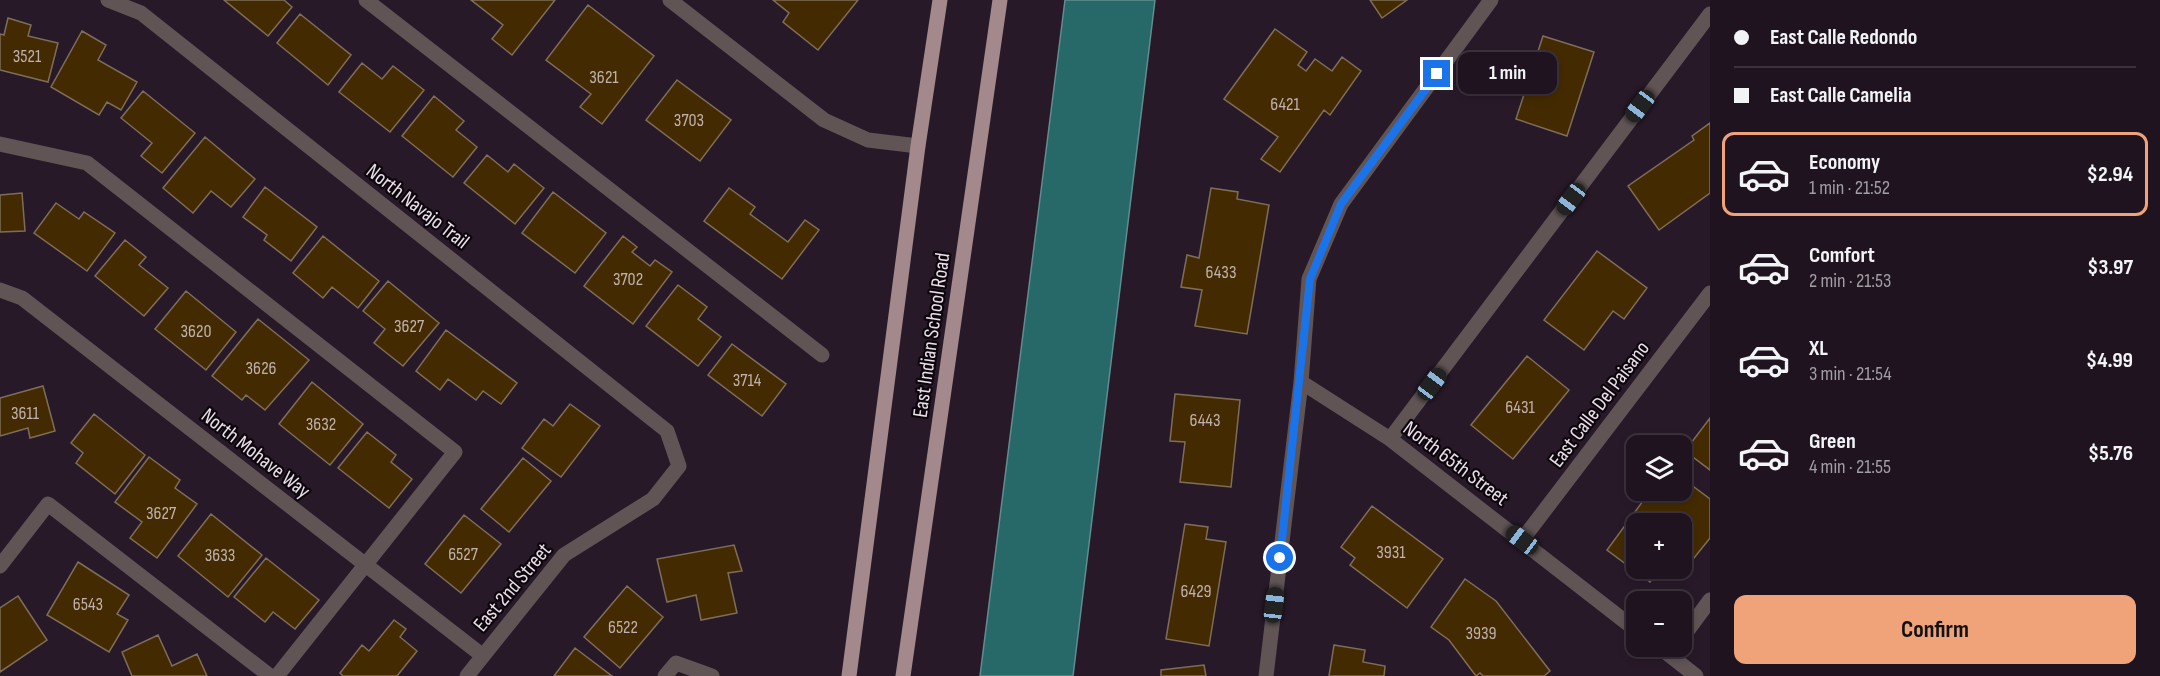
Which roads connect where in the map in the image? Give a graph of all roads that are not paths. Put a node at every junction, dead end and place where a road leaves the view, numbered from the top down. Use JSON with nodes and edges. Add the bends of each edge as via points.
{"nodes":[{"id":1,"x":108,"y":0,"type":"edge"},
{"id":2,"x":366,"y":0,"type":"edge"},
{"id":3,"x":670,"y":0,"type":"edge"},
{"id":4,"x":940,"y":0,"type":"edge"},
{"id":5,"x":1000,"y":0,"type":"edge"},
{"id":6,"x":1491,"y":0,"type":"edge"},
{"id":7,"x":1710,"y":14,"type":"edge"},
{"id":8,"x":0,"y":144,"type":"edge"},
{"id":9,"x":918,"y":146,"type":"junction"},
{"id":10,"x":0,"y":290,"type":"edge"},
{"id":11,"x":1710,"y":293,"type":"edge"},
{"id":12,"x":822,"y":355,"type":"dead end"},
{"id":13,"x":1300,"y":382,"type":"junction"},
{"id":14,"x":1390,"y":439,"type":"junction"},
{"id":15,"x":679,"y":466,"type":"joint"},
{"id":16,"x":1522,"y":540,"type":"junction"},
{"id":17,"x":365,"y":565,"type":"junction"},
{"id":18,"x":0,"y":566,"type":"edge"},
{"id":19,"x":1710,"y":600,"type":"edge"},
{"id":20,"x":1626,"y":622,"type":"edge"},
{"id":21,"x":1692,"y":624,"type":"edge"},
{"id":22,"x":483,"y":656,"type":"junction"},
{"id":23,"x":1676,"y":657,"type":"edge"},
{"id":24,"x":270,"y":676,"type":"edge"},
{"id":25,"x":277,"y":676,"type":"edge"},
{"id":26,"x":467,"y":676,"type":"edge"},
{"id":27,"x":665,"y":676,"type":"edge"},
{"id":28,"x":712,"y":676,"type":"edge"},
{"id":29,"x":849,"y":676,"type":"edge"},
{"id":30,"x":903,"y":676,"type":"edge"},
{"id":31,"x":1266,"y":676,"type":"edge"},
{"id":32,"x":1696,"y":676,"type":"edge"}],
"edges":[{"from":1,"to":15,"type":"street","name":"North Navajo Trail","via":[[141,13],[668,431]]},
{"from":2,"to":12,"type":"street"},
{"from":3,"to":9,"type":"street","via":[[824,120],[868,140]]},
{"from":4,"to":9,"type":"main road","name":"East Indian School Road"},
{"from":5,"to":30,"type":"main road","name":"East Indian School Road"},
{"from":6,"to":13,"type":"street","via":[[1341,204],[1310,279]]},
{"from":7,"to":14,"type":"street"},
{"from":8,"to":17,"type":"street","via":[[87,163],[455,452]]},
{"from":9,"to":29,"type":"main road","name":"East Indian School Road"},
{"from":10,"to":17,"type":"street","name":"North Mohave Way","via":[[22,298]]},
{"from":11,"to":16,"type":"street","name":"East Calle Del Paisano"},
{"from":13,"to":14,"type":"street","name":"North 65th Street"},
{"from":13,"to":31,"type":"street"},
{"from":14,"to":16,"type":"street","name":"North 65th Street"},
{"from":15,"to":22,"type":"street","name":"East 2nd Street","via":[[653,499],[564,555]]},
{"from":16,"to":20,"type":"street","name":"North 65th Street"},
{"from":17,"to":22,"type":"street","name":"North Mohave Way"},
{"from":17,"to":25,"type":"street"},
{"from":18,"to":24,"type":"street","via":[[48,504]]},
{"from":19,"to":21,"type":"street"},
{"from":22,"to":26,"type":"street","name":"East 2nd Street"},
{"from":23,"to":32,"type":"street"},
{"from":27,"to":28,"type":"street","via":[[676,663]]}]}
